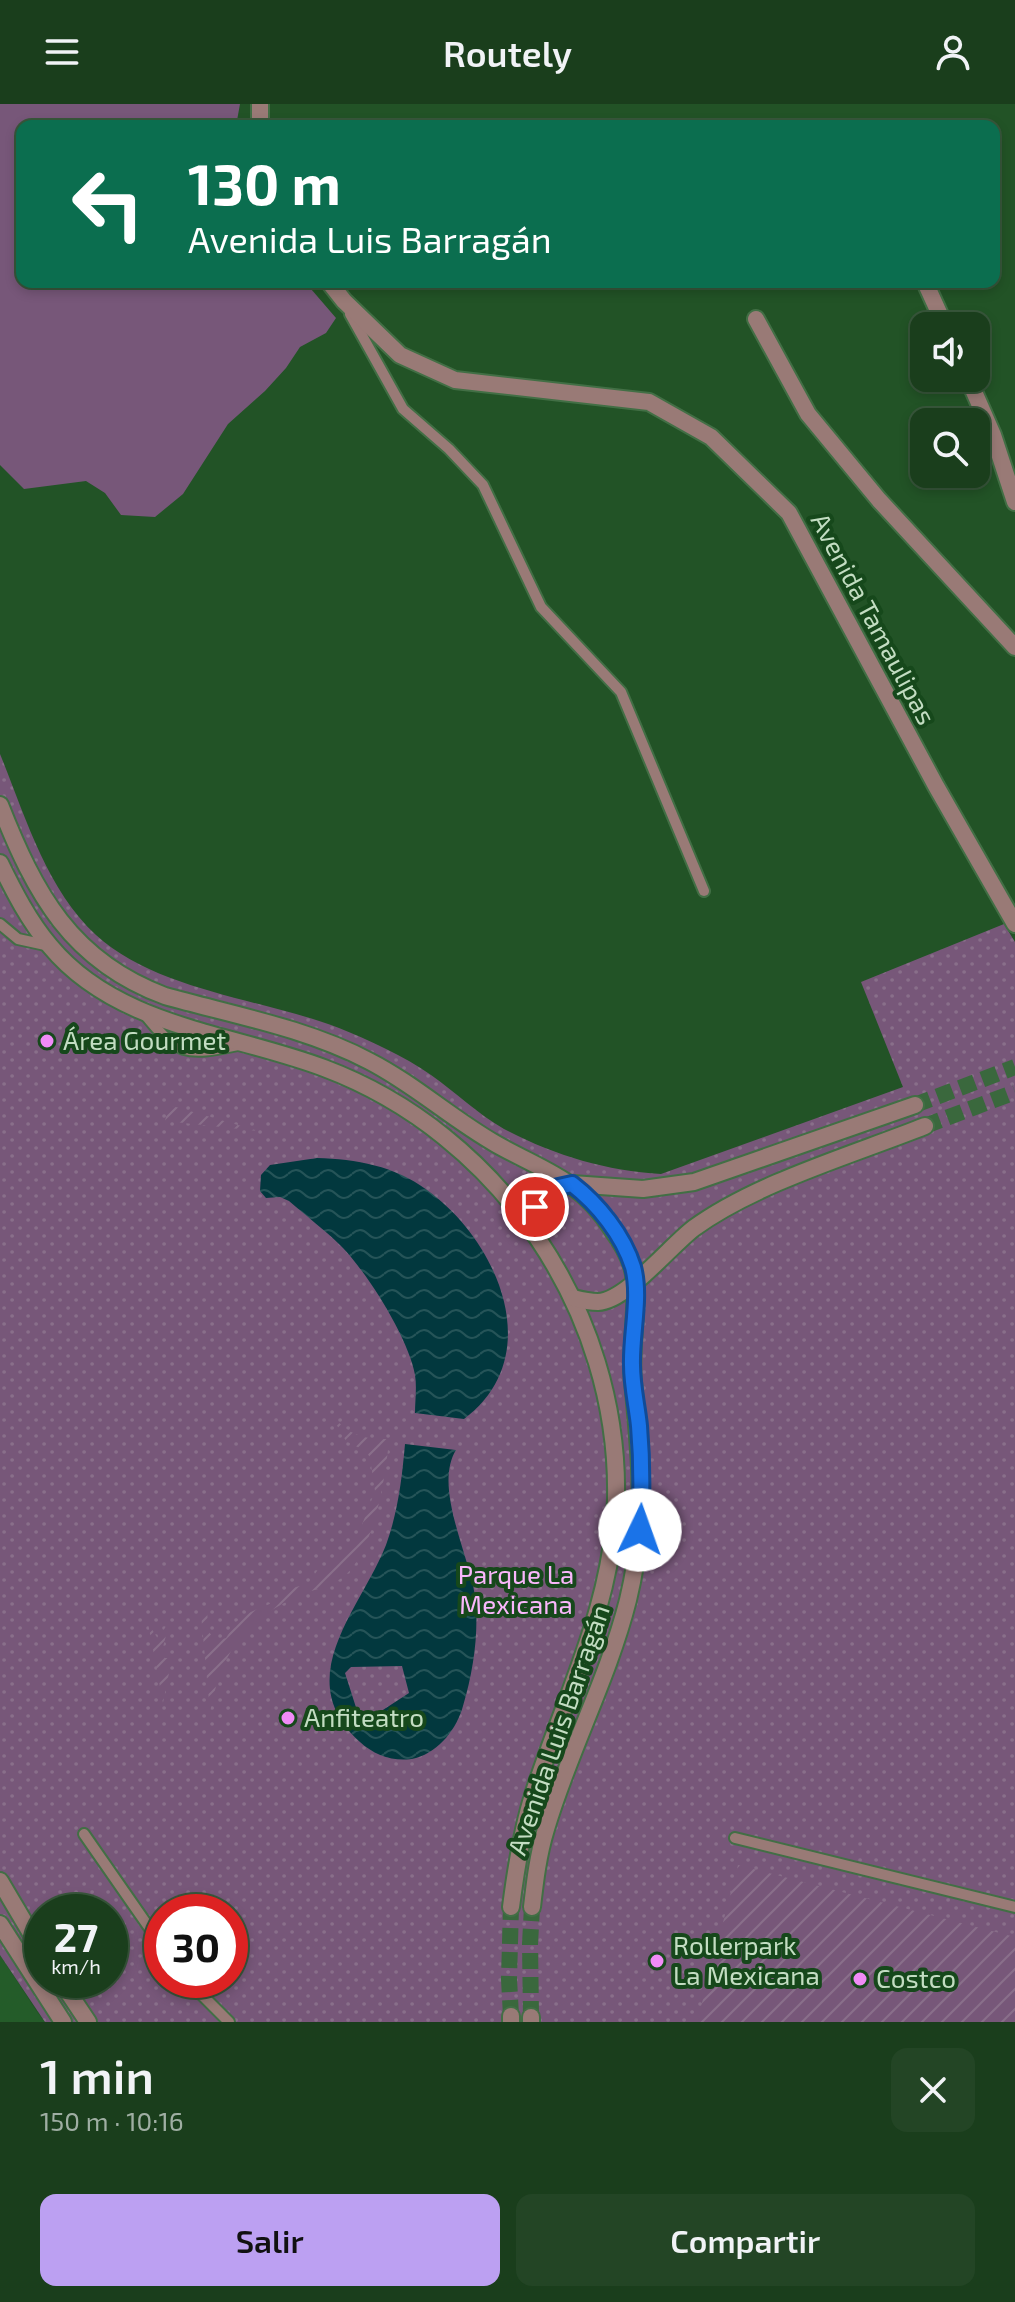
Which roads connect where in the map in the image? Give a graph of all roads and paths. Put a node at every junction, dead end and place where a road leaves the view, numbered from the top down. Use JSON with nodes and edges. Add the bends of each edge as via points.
{"nodes":[{"id":1,"x":334,"y":288,"type":"edge"},
{"id":2,"x":928,"y":288,"type":"edge"},
{"id":3,"x":344,"y":301,"type":"junction"},
{"id":4,"x":939,"y":312,"type":"edge"},
{"id":5,"x":756,"y":319,"type":"dead end"},
{"id":6,"x":974,"y":392,"type":"edge"},
{"id":7,"x":1015,"y":502,"type":"edge"},
{"id":8,"x":1015,"y":647,"type":"edge"},
{"id":9,"x":0,"y":805,"type":"edge"},
{"id":10,"x":0,"y":863,"type":"edge"},
{"id":11,"x":704,"y":891,"type":"dead end"},
{"id":12,"x":0,"y":924,"type":"edge"},
{"id":13,"x":1015,"y":924,"type":"edge"},
{"id":14,"x":78,"y":943,"type":"junction"},
{"id":15,"x":56,"y":952,"type":"junction"},
{"id":16,"x":142,"y":1011,"type":"junction"},
{"id":17,"x":245,"y":1043,"type":"junction"},
{"id":18,"x":915,"y":1105,"type":"tunnel mouth"},
{"id":19,"x":925,"y":1126,"type":"tunnel mouth"},
{"id":20,"x":572,"y":1184,"type":"junction"},
{"id":21,"x":528,"y":1223,"type":"junction"},
{"id":22,"x":635,"y":1282,"type":"junction"},
{"id":23,"x":573,"y":1298,"type":"junction"},
{"id":24,"x":84,"y":1834,"type":"dead end"},
{"id":25,"x":735,"y":1838,"type":"dead end"},
{"id":26,"x":0,"y":1881,"type":"edge"},
{"id":27,"x":511,"y":1907,"type":"tunnel mouth"},
{"id":28,"x":532,"y":1907,"type":"tunnel mouth"},
{"id":29,"x":1015,"y":1907,"type":"edge"},
{"id":30,"x":144,"y":1920,"type":"edge"},
{"id":31,"x":24,"y":1922,"type":"edge"},
{"id":32,"x":0,"y":1924,"type":"edge"},
{"id":33,"x":72,"y":1998,"type":"edge"},
{"id":34,"x":205,"y":1998,"type":"edge"},
{"id":35,"x":63,"y":2022,"type":"edge"},
{"id":36,"x":88,"y":2022,"type":"edge"},
{"id":37,"x":229,"y":2022,"type":"edge"}],
"edges":[{"from":1,"to":3,"type":"street","name":"Avenida Tamaulipas"},
{"from":2,"to":4,"type":"street"},
{"from":3,"to":11,"type":"lane","via":[[403,409],[483,485],[541,607],[621,692]]},
{"from":3,"to":13,"type":"street","name":"Avenida Tamaulipas","via":[[400,355],[455,380],[649,402],[711,437],[789,513]]},
{"from":5,"to":8,"type":"street","via":[[808,414],[879,500]]},
{"from":6,"to":7,"type":"street"},
{"from":9,"to":14,"type":"street","name":"Avenida Luis Barragán","via":[[30,876]]},
{"from":10,"to":15,"type":"street","name":"Avenida Luis Barragán","via":[[23,908]]},
{"from":12,"to":15,"type":"lane","via":[[18,939]]},
{"from":14,"to":15,"type":"street"},
{"from":14,"to":20,"type":"street","name":"Avenida Luis Barragán","via":[[143,988],[352,1052],[497,1144]]},
{"from":15,"to":16,"type":"street","name":"Avenida Luis Barragán","via":[[102,991]]},
{"from":16,"to":17,"type":"street","name":"Avenida Luis Barragán"},
{"from":16,"to":17,"type":"lane","via":[[171,1045],[195,1053]]},
{"from":17,"to":21,"type":"street","name":"Avenida Luis Barragán","via":[[323,1067],[402,1107],[459,1148]]},
{"from":18,"to":20,"type":"street","name":"Avenida Luis Barragán","via":[[694,1182],[643,1189]]},
{"from":19,"to":22,"type":"street","via":[[730,1206],[693,1229]]},
{"from":20,"to":21,"type":"street","via":[[543,1196]]},
{"from":20,"to":22,"type":"street","name":"Avenida Luis Barragán","via":[[587,1195],[622,1243]]},
{"from":21,"to":23,"type":"street","name":"Avenida Luis Barragán"},
{"from":22,"to":23,"type":"street","via":[[608,1300]]},
{"from":22,"to":28,"type":"street","name":"Avenida Luis Barragán","via":[[632,1369],[642,1460],[636,1561],[613,1652],[545,1831]]},
{"from":23,"to":27,"type":"street","name":"Avenida Luis Barragán","via":[[608,1403],[616,1465],[614,1535],[593,1633],[523,1831]]},
{"from":24,"to":30,"type":"lane"},
{"from":25,"to":29,"type":"lane"},
{"from":26,"to":31,"type":"street"},
{"from":32,"to":35,"type":"street"},
{"from":33,"to":36,"type":"street"},
{"from":34,"to":37,"type":"lane"}]}
